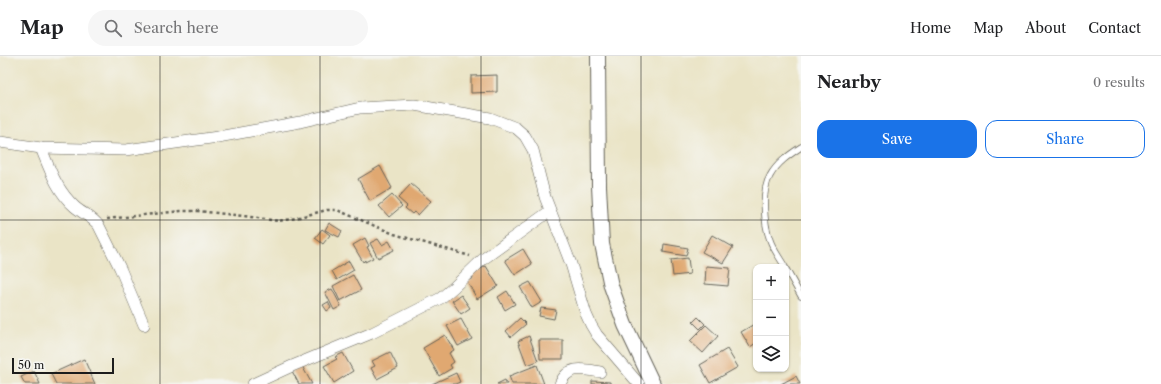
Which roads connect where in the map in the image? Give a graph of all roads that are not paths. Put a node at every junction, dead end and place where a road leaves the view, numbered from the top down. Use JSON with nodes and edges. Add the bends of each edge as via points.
{"nodes":[{"id":1,"x":598,"y":57,"type":"edge"},
{"id":2,"x":0,"y":142,"type":"edge"},
{"id":3,"x":801,"y":146,"type":"edge"},
{"id":4,"x":41,"y":148,"type":"junction"},
{"id":5,"x":550,"y":211,"type":"junction"},
{"id":6,"x":783,"y":264,"type":"edge"},
{"id":7,"x":789,"y":275,"type":"edge"},
{"id":8,"x":801,"y":296,"type":"edge"},
{"id":9,"x":144,"y":325,"type":"dead end"},
{"id":10,"x":600,"y":372,"type":"dead end"},
{"id":11,"x":252,"y":384,"type":"edge"},
{"id":12,"x":560,"y":384,"type":"edge"},
{"id":13,"x":638,"y":384,"type":"edge"},
{"id":14,"x":653,"y":384,"type":"edge"}],
"edges":[{"from":1,"to":14,"type":"street","via":[[602,244],[611,286],[625,325]]},
{"from":2,"to":4,"type":"street"},
{"from":3,"to":6,"type":"lane","via":[[784,158],[769,176],[765,196],[765,219],[770,241]]},
{"from":4,"to":5,"type":"street","via":[[126,150],[218,137],[360,108],[414,105],[490,118],[516,128],[525,136],[533,150]]},
{"from":4,"to":9,"type":"street","via":[[55,182],[64,196],[95,220],[113,252]]},
{"from":5,"to":11,"type":"street","via":[[482,260],[441,298],[372,333]]},
{"from":5,"to":13,"type":"street","via":[[591,325]]},
{"from":7,"to":8,"type":"lane"},
{"from":10,"to":12,"type":"street","via":[[574,370],[562,378]]}]}
